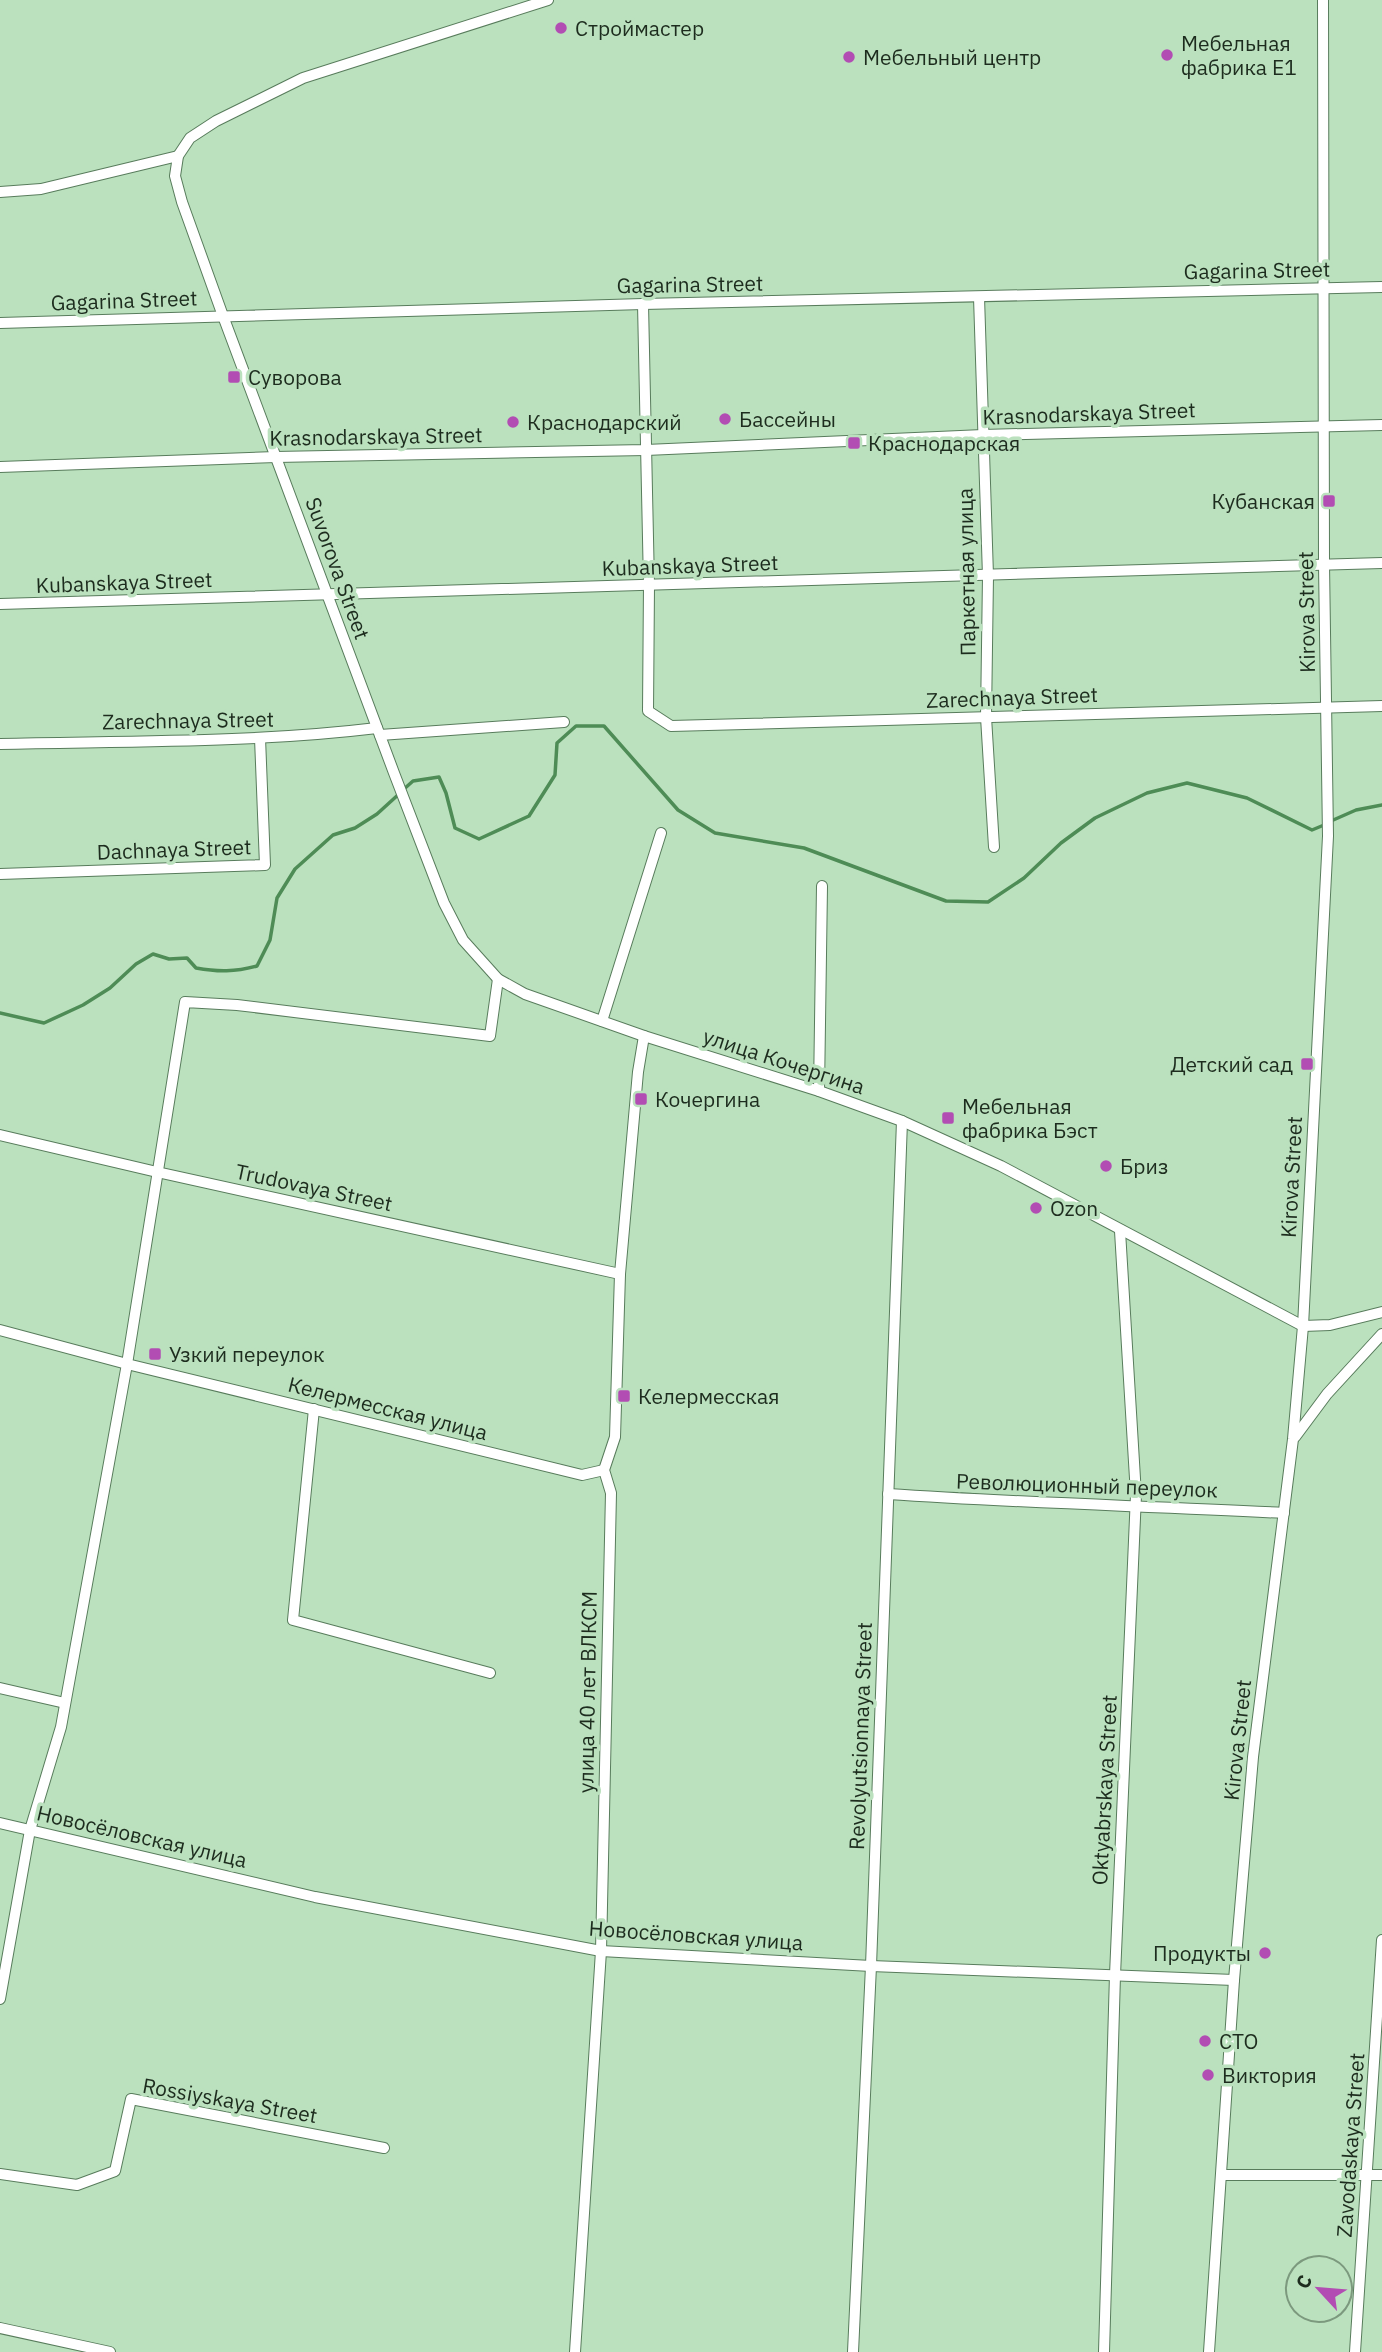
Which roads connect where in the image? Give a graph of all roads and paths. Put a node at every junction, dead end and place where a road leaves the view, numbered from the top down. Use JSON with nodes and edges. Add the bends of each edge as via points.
{"nodes":[{"id":1,"x":548,"y":0,"type":"edge"},
{"id":2,"x":1323,"y":0,"type":"edge"},
{"id":3,"x":178,"y":156,"type":"junction"},
{"id":4,"x":0,"y":192,"type":"edge"},
{"id":5,"x":1382,"y":287,"type":"edge"},
{"id":6,"x":1325,"y":288,"type":"junction"},
{"id":7,"x":979,"y":297,"type":"junction"},
{"id":8,"x":643,"y":304,"type":"junction"},
{"id":9,"x":223,"y":316,"type":"junction"},
{"id":10,"x":0,"y":323,"type":"edge"},
{"id":11,"x":1382,"y":425,"type":"edge"},
{"id":12,"x":1324,"y":426,"type":"junction"},
{"id":13,"x":983,"y":435,"type":"junction"},
{"id":14,"x":646,"y":450,"type":"junction"},
{"id":15,"x":276,"y":457,"type":"junction"},
{"id":16,"x":0,"y":467,"type":"edge"},
{"id":17,"x":1382,"y":563,"type":"edge"},
{"id":18,"x":1324,"y":564,"type":"junction"},
{"id":19,"x":988,"y":576,"type":"junction"},
{"id":20,"x":649,"y":586,"type":"junction"},
{"id":21,"x":327,"y":595,"type":"junction"},
{"id":22,"x":0,"y":604,"type":"edge"},
{"id":23,"x":1382,"y":706,"type":"edge"},
{"id":24,"x":1327,"y":708,"type":"junction"},
{"id":25,"x":986,"y":717,"type":"junction"},
{"id":26,"x":564,"y":722,"type":"dead end"},
{"id":27,"x":379,"y":732,"type":"junction"},
{"id":28,"x":260,"y":738,"type":"junction"},
{"id":29,"x":0,"y":744,"type":"edge"},
{"id":30,"x":661,"y":834,"type":"dead end"},
{"id":31,"x":993,"y":847,"type":"dead end"},
{"id":32,"x":0,"y":874,"type":"edge"},
{"id":33,"x":822,"y":886,"type":"dead end"},
{"id":34,"x":498,"y":979,"type":"junction"},
{"id":35,"x":602,"y":1021,"type":"junction"},
{"id":36,"x":644,"y":1036,"type":"junction"},
{"id":37,"x":819,"y":1091,"type":"junction"},
{"id":38,"x":902,"y":1121,"type":"junction"},
{"id":39,"x":0,"y":1135,"type":"edge"},
{"id":40,"x":157,"y":1172,"type":"junction"},
{"id":41,"x":1120,"y":1231,"type":"junction"},
{"id":42,"x":620,"y":1274,"type":"junction"},
{"id":43,"x":1382,"y":1312,"type":"edge"},
{"id":44,"x":1303,"y":1326,"type":"junction"},
{"id":45,"x":0,"y":1330,"type":"edge"},
{"id":46,"x":1382,"y":1334,"type":"edge"},
{"id":47,"x":127,"y":1364,"type":"junction"},
{"id":48,"x":314,"y":1409,"type":"junction"},
{"id":49,"x":1293,"y":1439,"type":"junction"},
{"id":50,"x":604,"y":1470,"type":"junction"},
{"id":51,"x":888,"y":1494,"type":"junction"},
{"id":52,"x":1135,"y":1505,"type":"junction"},
{"id":53,"x":1284,"y":1513,"type":"junction"},
{"id":54,"x":490,"y":1673,"type":"dead end"},
{"id":55,"x":0,"y":1688,"type":"edge"},
{"id":56,"x":65,"y":1703,"type":"junction"},
{"id":57,"x":0,"y":1823,"type":"edge"},
{"id":58,"x":30,"y":1830,"type":"junction"},
{"id":59,"x":1382,"y":1940,"type":"edge"},
{"id":60,"x":601,"y":1951,"type":"junction"},
{"id":61,"x":871,"y":1966,"type":"junction"},
{"id":62,"x":1115,"y":1975,"type":"junction"},
{"id":63,"x":1234,"y":1980,"type":"junction"},
{"id":64,"x":0,"y":1999,"type":"edge"},
{"id":65,"x":384,"y":2148,"type":"dead end"},
{"id":66,"x":0,"y":2174,"type":"edge"},
{"id":67,"x":1222,"y":2175,"type":"junction"},
{"id":68,"x":1367,"y":2175,"type":"junction"},
{"id":69,"x":1382,"y":2175,"type":"edge"},
{"id":70,"x":0,"y":2328,"type":"edge"},
{"id":71,"x":110,"y":2352,"type":"edge"},
{"id":72,"x":575,"y":2352,"type":"edge"},
{"id":73,"x":853,"y":2352,"type":"edge"},
{"id":74,"x":1104,"y":2352,"type":"edge"},
{"id":75,"x":1209,"y":2352,"type":"edge"},
{"id":76,"x":1355,"y":2352,"type":"edge"}],
"edges":[{"from":1,"to":3,"type":"street","via":[[303,78],[216,121],[190,138]]},
{"from":2,"to":6,"type":"street","name":"Kirova Street"},
{"from":3,"to":4,"type":"street","via":[[41,189]]},
{"from":3,"to":9,"type":"street","name":"Suvorova Street","via":[[175,176],[182,202]]},
{"from":5,"to":6,"type":"street","name":"Gagarina Street"},
{"from":6,"to":7,"type":"street","name":"Gagarina Street"},
{"from":6,"to":12,"type":"street","name":"Kirova Street"},
{"from":7,"to":8,"type":"street","name":"Gagarina Street"},
{"from":7,"to":13,"type":"street","name":"Паркетная улица"},
{"from":8,"to":9,"type":"street","name":"Gagarina Street"},
{"from":8,"to":14,"type":"street"},
{"from":9,"to":10,"type":"street","name":"Gagarina Street"},
{"from":9,"to":15,"type":"street","name":"Suvorova Street"},
{"from":11,"to":12,"type":"street","name":"Krasnodarskaya Street"},
{"from":12,"to":13,"type":"street","name":"Krasnodarskaya Street"},
{"from":12,"to":18,"type":"street","name":"Kirova Street"},
{"from":13,"to":14,"type":"street","name":"Krasnodarskaya Street"},
{"from":13,"to":19,"type":"street","name":"Паркетная улица"},
{"from":14,"to":15,"type":"street","name":"Krasnodarskaya Street"},
{"from":14,"to":20,"type":"street"},
{"from":15,"to":16,"type":"street","name":"Krasnodarskaya Street"},
{"from":15,"to":21,"type":"street","name":"Suvorova Street"},
{"from":17,"to":18,"type":"street","name":"Kubanskaya Street"},
{"from":18,"to":19,"type":"street","name":"Kubanskaya Street"},
{"from":18,"to":24,"type":"street","name":"Kirova Street"},
{"from":19,"to":20,"type":"street","name":"Kubanskaya Street"},
{"from":19,"to":25,"type":"street","name":"Паркетная улица"},
{"from":20,"to":21,"type":"street","name":"Kubanskaya Street"},
{"from":20,"to":25,"type":"street","name":"Zarechnaya Street","via":[[648,711],[671,726]]},
{"from":21,"to":22,"type":"street","name":"Kubanskaya Street"},
{"from":21,"to":27,"type":"street","name":"Suvorova Street"},
{"from":23,"to":24,"type":"street","name":"Zarechnaya Street"},
{"from":24,"to":25,"type":"street","name":"Zarechnaya Street"},
{"from":24,"to":44,"type":"street","name":"Kirova Street","via":[[1328,836]]},
{"from":25,"to":31,"type":"street","name":"Паркетная улица"},
{"from":26,"to":27,"type":"street","name":"Zarechnaya Street"},
{"from":27,"to":28,"type":"street","name":"Zarechnaya Street"},
{"from":27,"to":34,"type":"street","name":"Suvorova Street","via":[[444,903],[463,940]]},
{"from":28,"to":29,"type":"street","name":"Zarechnaya Street"},
{"from":28,"to":32,"type":"street","name":"Dachnaya Street","via":[[265,864]]},
{"from":30,"to":35,"type":"street"},
{"from":33,"to":37,"type":"street"},
{"from":34,"to":35,"type":"street","name":"улица Кочергина","via":[[525,995]]},
{"from":34,"to":40,"type":"street","via":[[490,1036],[185,1002]]},
{"from":35,"to":36,"type":"street","name":"улица Кочергина"},
{"from":36,"to":37,"type":"street","name":"улица Кочергина"},
{"from":36,"to":42,"type":"street","name":"улица 40 лет ВЛКСМ"},
{"from":37,"to":38,"type":"street","name":"улица Кочергина"},
{"from":38,"to":41,"type":"street","name":"улица Кочергина","via":[[1001,1166]]},
{"from":38,"to":51,"type":"street","name":"Revolyutsionnaya Street"},
{"from":39,"to":40,"type":"street","name":"Trudovaya Street"},
{"from":40,"to":42,"type":"street","name":"Trudovaya Street"},
{"from":40,"to":47,"type":"street"},
{"from":41,"to":44,"type":"street","name":"улица Кочергина"},
{"from":41,"to":52,"type":"street","name":"Oktyabrskaya Street"},
{"from":42,"to":50,"type":"street","name":"улица 40 лет ВЛКСМ","via":[[615,1437]]},
{"from":43,"to":44,"type":"street","via":[[1330,1325]]},
{"from":44,"to":49,"type":"street","name":"Kirova Street"},
{"from":45,"to":47,"type":"street","name":"Келермесская улица"},
{"from":46,"to":49,"type":"street"},
{"from":47,"to":48,"type":"street","name":"Келермесская улица"},
{"from":47,"to":56,"type":"street"},
{"from":48,"to":50,"type":"street","name":"Келермесская улица","via":[[582,1475]]},
{"from":48,"to":54,"type":"street","via":[[293,1620]]},
{"from":49,"to":53,"type":"street","name":"Kirova Street"},
{"from":50,"to":60,"type":"street","name":"улица 40 лет ВЛКСМ","via":[[611,1493]]},
{"from":51,"to":52,"type":"street","name":"Революционный переулок"},
{"from":51,"to":61,"type":"street","name":"Revolyutsionnaya Street"},
{"from":52,"to":53,"type":"street","name":"Революционный переулок"},
{"from":52,"to":62,"type":"street","name":"Oktyabrskaya Street"},
{"from":53,"to":63,"type":"street","name":"Kirova Street","via":[[1253,1757]]},
{"from":55,"to":56,"type":"street"},
{"from":56,"to":58,"type":"street"},
{"from":57,"to":58,"type":"street","name":"Новосёловская улица"},
{"from":58,"to":60,"type":"street","name":"Новосёловская улица","via":[[315,1897]]},
{"from":58,"to":64,"type":"street"},
{"from":59,"to":68,"type":"street","name":"Zavodaskaya Street"},
{"from":60,"to":61,"type":"street","name":"Новосёловская улица"},
{"from":60,"to":72,"type":"street","name":"улица 40 лет ВЛКСМ"},
{"from":61,"to":62,"type":"street","name":"Новосёловская улица"},
{"from":61,"to":73,"type":"street","name":"Revolyutsionnaya Street"},
{"from":62,"to":63,"type":"street","name":"Новосёловская улица"},
{"from":62,"to":74,"type":"street","name":"Oktyabrskaya Street"},
{"from":63,"to":67,"type":"street","name":"Kirova Street"},
{"from":65,"to":66,"type":"street","name":"Rossiyskaya Street","via":[[131,2099],[115,2171],[77,2185]]},
{"from":67,"to":68,"type":"street"},
{"from":67,"to":75,"type":"street","name":"Kirova Street"},
{"from":68,"to":69,"type":"street"},
{"from":68,"to":76,"type":"street","name":"Zavodaskaya Street"},
{"from":70,"to":71,"type":"street"}]}
